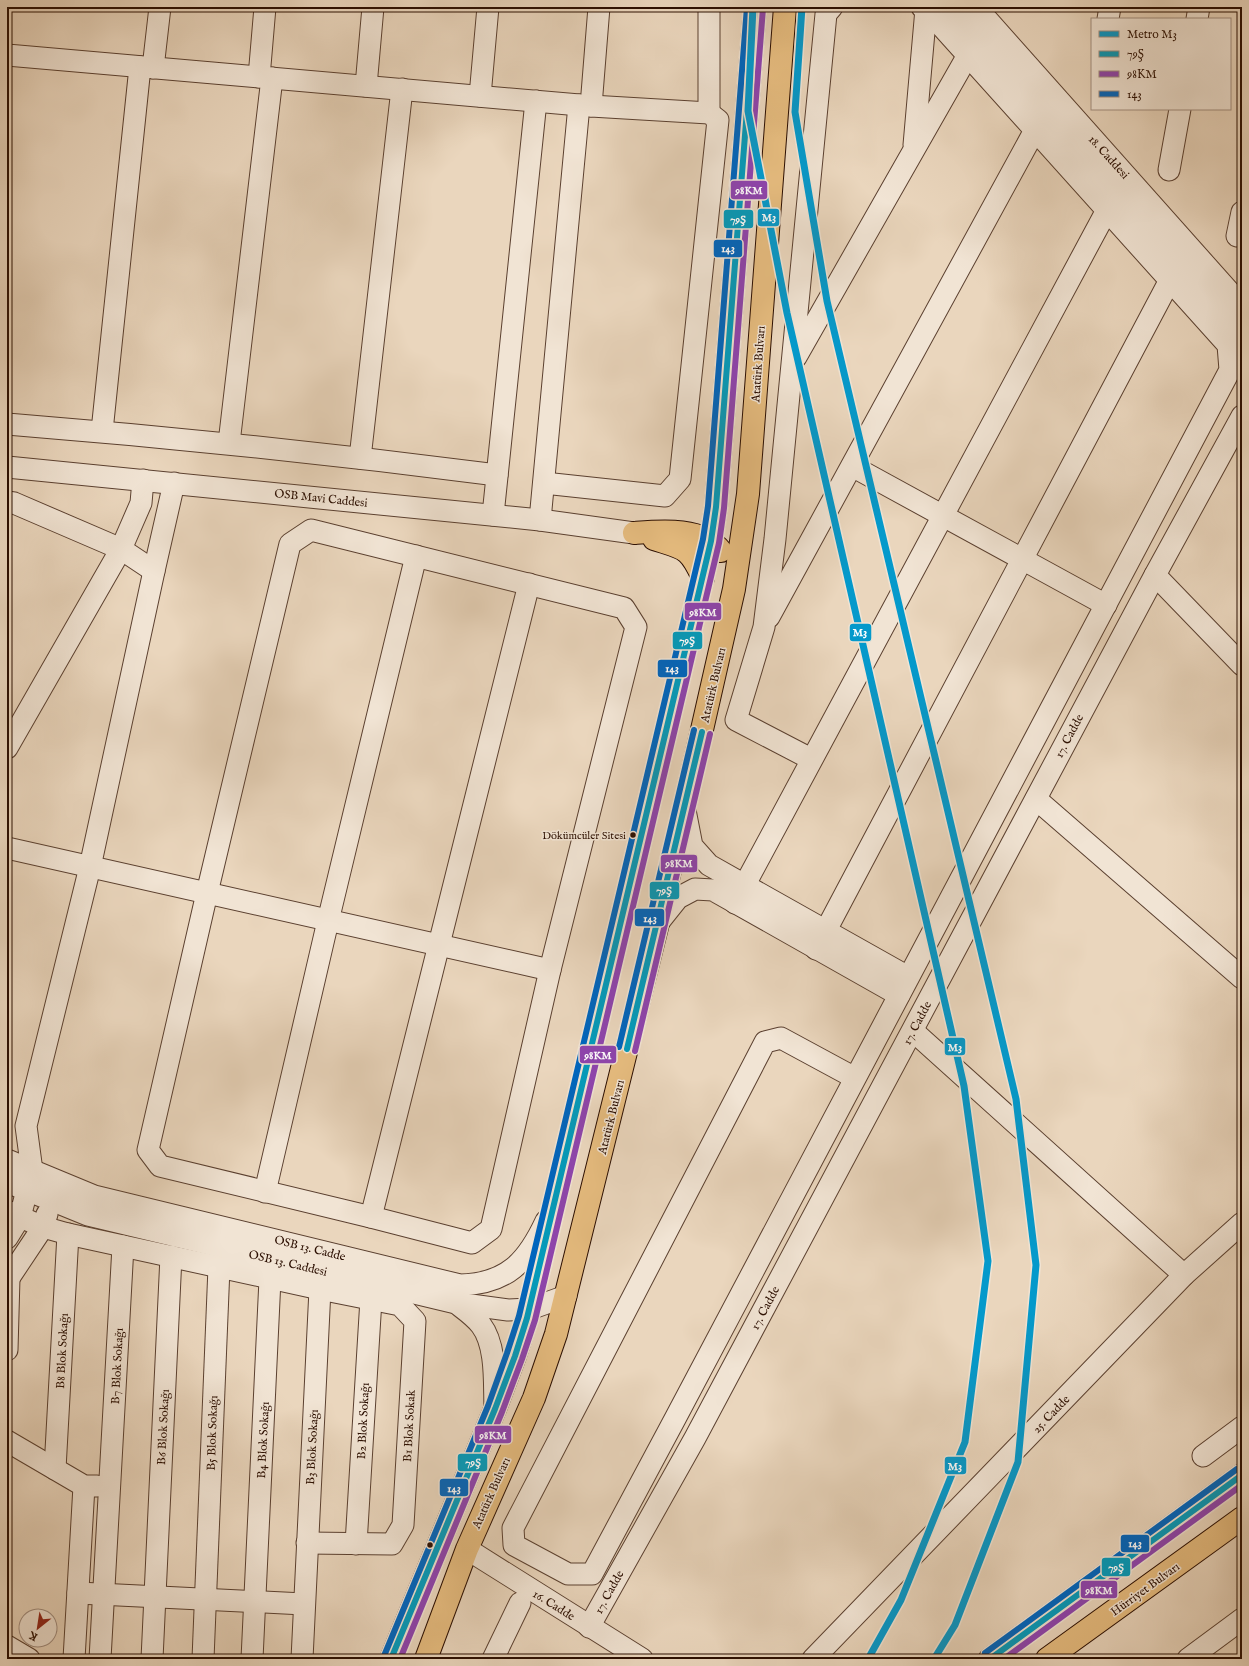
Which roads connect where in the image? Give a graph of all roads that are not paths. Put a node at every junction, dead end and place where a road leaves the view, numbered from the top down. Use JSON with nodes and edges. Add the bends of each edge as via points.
{"nodes":[{"id":1,"x":160,"y":7,"type":"edge"},
{"id":2,"x":265,"y":7,"type":"edge"},
{"id":3,"x":373,"y":7,"type":"edge"},
{"id":4,"x":488,"y":7,"type":"edge"},
{"id":5,"x":599,"y":7,"type":"edge"},
{"id":6,"x":709,"y":7,"type":"edge"},
{"id":7,"x":755,"y":7,"type":"edge"},
{"id":8,"x":785,"y":7,"type":"edge"},
{"id":9,"x":832,"y":7,"type":"edge"},
{"id":10,"x":951,"y":7,"type":"edge"},
{"id":11,"x":976,"y":7,"type":"edge"},
{"id":12,"x":1110,"y":7,"type":"edge"},
{"id":13,"x":1199,"y":7,"type":"edge"},
{"id":14,"x":924,"y":8,"type":"edge"},
{"id":15,"x":1108,"y":18,"type":"edge"},
{"id":16,"x":1197,"y":18,"type":"edge"},
{"id":17,"x":968,"y":56,"type":"junction"},
{"id":18,"x":7,"y":58,"type":"edge"},
{"id":19,"x":147,"y":67,"type":"junction"},
{"id":20,"x":265,"y":78,"type":"junction"},
{"id":21,"x":366,"y":86,"type":"junction"},
{"id":22,"x":402,"y":89,"type":"junction"},
{"id":23,"x":480,"y":96,"type":"junction"},
{"id":24,"x":536,"y":101,"type":"junction"},
{"id":25,"x":585,"y":105,"type":"junction"},
{"id":26,"x":1180,"y":110,"type":"edge"},
{"id":27,"x":709,"y":113,"type":"junction"},
{"id":28,"x":1035,"y":130,"type":"junction"},
{"id":29,"x":913,"y":151,"type":"junction"},
{"id":30,"x":1169,"y":170,"type":"dead end"},
{"id":31,"x":1107,"y":210,"type":"junction"},
{"id":32,"x":1242,"y":212,"type":"edge"},
{"id":33,"x":1237,"y":236,"type":"dead end"},
{"id":34,"x":1170,"y":280,"type":"junction"},
{"id":35,"x":1242,"y":306,"type":"edge"},
{"id":36,"x":1242,"y":332,"type":"edge"},
{"id":37,"x":792,"y":365,"type":"junction"},
{"id":38,"x":1242,"y":416,"type":"edge"},
{"id":39,"x":7,"y":424,"type":"edge"},
{"id":40,"x":102,"y":431,"type":"junction"},
{"id":41,"x":229,"y":444,"type":"junction"},
{"id":42,"x":360,"y":458,"type":"junction"},
{"id":43,"x":852,"y":466,"type":"junction"},
{"id":44,"x":7,"y":467,"type":"edge"},
{"id":45,"x":497,"y":475,"type":"junction"},
{"id":46,"x":143,"y":480,"type":"junction"},
{"id":47,"x":174,"y":483,"type":"junction"},
{"id":48,"x":544,"y":483,"type":"junction"},
{"id":49,"x":9,"y":507,"type":"edge"},
{"id":50,"x":493,"y":515,"type":"junction"},
{"id":51,"x":942,"y":516,"type":"junction"},
{"id":52,"x":540,"y":520,"type":"junction"},
{"id":53,"x":634,"y":533,"type":"junction"},
{"id":54,"x":711,"y":541,"type":"junction"},
{"id":55,"x":121,"y":548,"type":"junction"},
{"id":56,"x":416,"y":556,"type":"junction"},
{"id":57,"x":1022,"y":559,"type":"junction"},
{"id":58,"x":154,"y":571,"type":"junction"},
{"id":59,"x":1155,"y":575,"type":"junction"},
{"id":60,"x":702,"y":578,"type":"junction"},
{"id":61,"x":529,"y":584,"type":"junction"},
{"id":62,"x":734,"y":589,"type":"junction"},
{"id":63,"x":1106,"y":605,"type":"junction"},
{"id":64,"x":764,"y":626,"type":"junction"},
{"id":65,"x":1242,"y":665,"type":"edge"},
{"id":66,"x":7,"y":748,"type":"edge"},
{"id":67,"x":811,"y":758,"type":"junction"},
{"id":68,"x":1036,"y":799,"type":"junction"},
{"id":69,"x":685,"y":810,"type":"junction"},
{"id":70,"x":7,"y":848,"type":"edge"},
{"id":71,"x":90,"y":867,"type":"junction"},
{"id":72,"x":207,"y":893,"type":"junction"},
{"id":73,"x":739,"y":894,"type":"junction"},
{"id":74,"x":328,"y":921,"type":"junction"},
{"id":75,"x":658,"y":923,"type":"junction"},
{"id":76,"x":821,"y":940,"type":"junction"},
{"id":77,"x":438,"y":946,"type":"junction"},
{"id":78,"x":550,"y":970,"type":"junction"},
{"id":79,"x":1242,"y":978,"type":"edge"},
{"id":80,"x":904,"y":986,"type":"junction"},
{"id":81,"x":913,"y":1031,"type":"junction"},
{"id":82,"x":855,"y":1078,"type":"junction"},
{"id":83,"x":7,"y":1160,"type":"edge"},
{"id":84,"x":32,"y":1171,"type":"junction"},
{"id":85,"x":56,"y":1181,"type":"junction"},
{"id":86,"x":7,"y":1182,"type":"edge"},
{"id":87,"x":27,"y":1191,"type":"junction"},
{"id":88,"x":265,"y":1192,"type":"junction"},
{"id":89,"x":52,"y":1201,"type":"junction"},
{"id":90,"x":554,"y":1202,"type":"junction"},
{"id":91,"x":13,"y":1214,"type":"edge"},
{"id":92,"x":371,"y":1216,"type":"junction"},
{"id":93,"x":1242,"y":1224,"type":"edge"},
{"id":94,"x":43,"y":1227,"type":"junction"},
{"id":95,"x":68,"y":1234,"type":"junction"},
{"id":96,"x":7,"y":1238,"type":"edge"},
{"id":97,"x":123,"y":1246,"type":"junction"},
{"id":98,"x":171,"y":1256,"type":"junction"},
{"id":99,"x":219,"y":1267,"type":"junction"},
{"id":100,"x":1184,"y":1275,"type":"junction"},
{"id":101,"x":270,"y":1278,"type":"junction"},
{"id":102,"x":8,"y":1280,"type":"edge"},
{"id":103,"x":320,"y":1290,"type":"junction"},
{"id":104,"x":566,"y":1296,"type":"junction"},
{"id":105,"x":370,"y":1299,"type":"junction"},
{"id":106,"x":456,"y":1303,"type":"junction"},
{"id":107,"x":530,"y":1310,"type":"junction"},
{"id":108,"x":7,"y":1350,"type":"edge"},
{"id":109,"x":495,"y":1409,"type":"junction"},
{"id":110,"x":1242,"y":1427,"type":"edge"},
{"id":111,"x":7,"y":1441,"type":"edge"},
{"id":112,"x":1203,"y":1456,"type":"dead end"},
{"id":113,"x":55,"y":1468,"type":"junction"},
{"id":114,"x":1242,"y":1475,"type":"edge"},
{"id":115,"x":84,"y":1486,"type":"junction"},
{"id":116,"x":110,"y":1487,"type":"junction"},
{"id":117,"x":1242,"y":1518,"type":"edge"},
{"id":118,"x":308,"y":1543,"type":"junction"},
{"id":119,"x":356,"y":1544,"type":"junction"},
{"id":120,"x":467,"y":1549,"type":"junction"},
{"id":121,"x":78,"y":1593,"type":"junction"},
{"id":122,"x":104,"y":1594,"type":"junction"},
{"id":123,"x":155,"y":1597,"type":"junction"},
{"id":124,"x":206,"y":1600,"type":"junction"},
{"id":125,"x":255,"y":1602,"type":"junction"},
{"id":126,"x":520,"y":1603,"type":"dead end"},
{"id":127,"x":304,"y":1604,"type":"junction"},
{"id":128,"x":1242,"y":1619,"type":"edge"},
{"id":129,"x":589,"y":1627,"type":"junction"},
{"id":130,"x":74,"y":1659,"type":"edge"},
{"id":131,"x":100,"y":1659,"type":"edge"},
{"id":132,"x":152,"y":1659,"type":"edge"},
{"id":133,"x":203,"y":1659,"type":"edge"},
{"id":134,"x":252,"y":1659,"type":"edge"},
{"id":135,"x":302,"y":1659,"type":"edge"},
{"id":136,"x":391,"y":1659,"type":"edge"},
{"id":137,"x":426,"y":1659,"type":"edge"},
{"id":138,"x":493,"y":1659,"type":"edge"},
{"id":139,"x":642,"y":1659,"type":"edge"},
{"id":140,"x":813,"y":1659,"type":"edge"},
{"id":141,"x":990,"y":1659,"type":"edge"},
{"id":142,"x":1047,"y":1659,"type":"edge"},
{"id":143,"x":1188,"y":1659,"type":"edge"}],
"edges":[{"from":1,"to":19,"type":"street"},
{"from":2,"to":20,"type":"street"},
{"from":3,"to":21,"type":"street"},
{"from":4,"to":23,"type":"street"},
{"from":5,"to":25,"type":"street"},
{"from":6,"to":27,"type":"street"},
{"from":7,"to":54,"type":"main road"},
{"from":8,"to":62,"type":"main road","name":"Atatürk Bulvarı","via":[[748,494]]},
{"from":9,"to":37,"type":"street","via":[[826,14]]},
{"from":10,"to":36,"type":"street"},
{"from":11,"to":35,"type":"street","name":"18. Caddesi"},
{"from":12,"to":15,"type":"street"},
{"from":13,"to":16,"type":"street"},
{"from":14,"to":17,"type":"street"},
{"from":14,"to":29,"type":"street"},
{"from":17,"to":28,"type":"street"},
{"from":17,"to":29,"type":"street"},
{"from":18,"to":19,"type":"street"},
{"from":19,"to":20,"type":"street"},
{"from":19,"to":40,"type":"street"},
{"from":20,"to":21,"type":"street"},
{"from":20,"to":41,"type":"street"},
{"from":21,"to":22,"type":"street"},
{"from":22,"to":23,"type":"street"},
{"from":22,"to":42,"type":"street"},
{"from":23,"to":24,"type":"street"},
{"from":24,"to":25,"type":"street"},
{"from":24,"to":45,"type":"street"},
{"from":25,"to":27,"type":"street"},
{"from":25,"to":48,"type":"street"},
{"from":26,"to":30,"type":"street"},
{"from":27,"to":48,"type":"street","via":[[718,120],[680,479],[665,496]]},
{"from":28,"to":31,"type":"street"},
{"from":28,"to":43,"type":"street"},
{"from":29,"to":37,"type":"street"},
{"from":31,"to":34,"type":"street"},
{"from":31,"to":51,"type":"street"},
{"from":32,"to":33,"type":"street"},
{"from":34,"to":57,"type":"street"},
{"from":34,"to":63,"type":"street","via":[[1228,345],[1230,370]]},
{"from":37,"to":64,"type":"street"},
{"from":38,"to":59,"type":"street","name":"17. Cadde"},
{"from":39,"to":40,"type":"street"},
{"from":40,"to":41,"type":"street"},
{"from":41,"to":42,"type":"street"},
{"from":42,"to":45,"type":"street"},
{"from":43,"to":51,"type":"street"},
{"from":43,"to":64,"type":"street"},
{"from":44,"to":46,"type":"street","name":"OSB Mavi Caddesi"},
{"from":45,"to":50,"type":"street"},
{"from":46,"to":47,"type":"street","name":"OSB Mavi Caddesi"},
{"from":46,"to":55,"type":"street","via":[[141,503]]},
{"from":47,"to":50,"type":"street","name":"OSB Mavi Caddesi"},
{"from":47,"to":58,"type":"street"},
{"from":48,"to":52,"type":"street"},
{"from":49,"to":55,"type":"street"},
{"from":50,"to":52,"type":"street","name":"OSB Mavi Caddesi"},
{"from":51,"to":57,"type":"street"},
{"from":51,"to":67,"type":"street"},
{"from":52,"to":53,"type":"street","name":"OSB Mavi Caddesi"},
{"from":53,"to":54,"type":"main road","via":[[661,531],[692,534]]},
{"from":53,"to":60,"type":"main road","via":[[686,550],[695,561]]},
{"from":54,"to":60,"type":"main road"},
{"from":54,"to":62,"type":"main road","via":[[725,556]]},
{"from":55,"to":58,"type":"street"},
{"from":55,"to":66,"type":"street"},
{"from":56,"to":61,"type":"street"},
{"from":56,"to":72,"type":"street","via":[[310,530],[290,544]]},
{"from":56,"to":74,"type":"street"},
{"from":57,"to":63,"type":"street"},
{"from":57,"to":76,"type":"street"},
{"from":58,"to":71,"type":"street"},
{"from":59,"to":65,"type":"street"},
{"from":59,"to":68,"type":"street","name":"17. Cadde"},
{"from":60,"to":90,"type":"main road"},
{"from":61,"to":77,"type":"street"},
{"from":61,"to":78,"type":"street","via":[[624,608],[636,627]]},
{"from":62,"to":69,"type":"main road","name":"Atatürk Bulvarı"},
{"from":63,"to":80,"type":"street"},
{"from":64,"to":67,"type":"street","via":[[736,720]]},
{"from":67,"to":73,"type":"street"},
{"from":68,"to":79,"type":"street"},
{"from":68,"to":81,"type":"street","name":"17. Cadde"},
{"from":69,"to":73,"type":"street","via":[[692,846]]},
{"from":69,"to":75,"type":"main road","name":"Atatürk Bulvarı"},
{"from":70,"to":71,"type":"street"},
{"from":71,"to":72,"type":"street"},
{"from":71,"to":84,"type":"street","via":[[26,1126]]},
{"from":72,"to":74,"type":"street"},
{"from":72,"to":88,"type":"street","via":[[148,1150],[160,1166]]},
{"from":73,"to":75,"type":"street","via":[[695,889],[678,898]]},
{"from":73,"to":76,"type":"street"},
{"from":74,"to":77,"type":"street"},
{"from":74,"to":88,"type":"street"},
{"from":75,"to":104,"type":"main road","name":"Atatürk Bulvarı"},
{"from":76,"to":80,"type":"street"},
{"from":77,"to":78,"type":"street"},
{"from":77,"to":92,"type":"street"},
{"from":78,"to":92,"type":"street","via":[[492,1229],[472,1243]]},
{"from":80,"to":82,"type":"street"},
{"from":81,"to":100,"type":"street"},
{"from":81,"to":129,"type":"street","name":"17. Cadde","via":[[695,1438]]},
{"from":82,"to":82,"type":"street","via":[[781,1038],[765,1042],[513,1528],[514,1545],[568,1574],[592,1574]]},
{"from":83,"to":84,"type":"street"},
{"from":84,"to":85,"type":"street","name":"OSB 13. Cadde"},
{"from":84,"to":87,"type":"street"},
{"from":85,"to":89,"type":"street"},
{"from":85,"to":90,"type":"street","name":"OSB 13. Cadde","via":[[94,1196],[460,1285],[493,1280],[516,1266],[538,1238]]},
{"from":86,"to":87,"type":"street","name":"OSB 13. Caddesi"},
{"from":87,"to":89,"type":"street","name":"OSB 13. Caddesi"},
{"from":87,"to":91,"type":"street"},
{"from":88,"to":92,"type":"street"},
{"from":89,"to":94,"type":"street"},
{"from":89,"to":106,"type":"street","name":"OSB 13. Caddesi","via":[[88,1215]]},
{"from":90,"to":107,"type":"main road"},
{"from":91,"to":94,"type":"street"},
{"from":91,"to":96,"type":"street"},
{"from":93,"to":100,"type":"street","name":"25. Cadde"},
{"from":94,"to":95,"type":"street"},
{"from":94,"to":102,"type":"street"},
{"from":95,"to":97,"type":"street"},
{"from":95,"to":113,"type":"street","name":"B8 Blok Sokağı"},
{"from":97,"to":98,"type":"street"},
{"from":97,"to":116,"type":"street","name":"B7 Blok Sokağı"},
{"from":98,"to":99,"type":"street"},
{"from":98,"to":123,"type":"street","name":"B6 Blok Sokağı"},
{"from":99,"to":101,"type":"street"},
{"from":99,"to":124,"type":"street","name":"B5 Blok Sokağı"},
{"from":100,"to":140,"type":"street","name":"25. Cadde"},
{"from":101,"to":103,"type":"street"},
{"from":101,"to":125,"type":"street","name":"B4 Blok Sokağı"},
{"from":102,"to":108,"type":"street"},
{"from":103,"to":105,"type":"street"},
{"from":103,"to":118,"type":"street","name":"B3 Blok Sokağı"},
{"from":104,"to":107,"type":"street"},
{"from":104,"to":120,"type":"main road","name":"Atatürk Bulvarı","via":[[534,1398]]},
{"from":105,"to":119,"type":"street","name":"B2 Blok Sokağı"},
{"from":105,"to":119,"type":"street","name":"B1 Blok Sokak","via":[[400,1305],[415,1320],[403,1525],[392,1544]]},
{"from":106,"to":107,"type":"street","via":[[508,1310]]},
{"from":106,"to":109,"type":"street","name":"OSB 13. Caddesi","via":[[482,1326],[490,1345],[494,1366]]},
{"from":107,"to":109,"type":"main road"},
{"from":109,"to":136,"type":"main road"},
{"from":110,"to":112,"type":"street"},
{"from":111,"to":113,"type":"street"},
{"from":113,"to":115,"type":"street"},
{"from":114,"to":141,"type":"main road"},
{"from":115,"to":116,"type":"street"},
{"from":115,"to":121,"type":"street"},
{"from":116,"to":122,"type":"street","name":"B7 Blok Sokağı"},
{"from":117,"to":142,"type":"main road","name":"Hürriyet Bulvarı"},
{"from":118,"to":119,"type":"street"},
{"from":118,"to":127,"type":"street","name":"B3 Blok Sokağı"},
{"from":120,"to":129,"type":"street","name":"16. Cadde"},
{"from":120,"to":137,"type":"main road","name":"Atatürk Bulvarı"},
{"from":121,"to":122,"type":"street"},
{"from":121,"to":130,"type":"street"},
{"from":122,"to":123,"type":"street"},
{"from":122,"to":131,"type":"street","name":"B7 Blok Sokağı"},
{"from":123,"to":124,"type":"street"},
{"from":123,"to":132,"type":"street","name":"B6 Blok Sokağı"},
{"from":124,"to":125,"type":"street"},
{"from":124,"to":133,"type":"street","name":"B5 Blok Sokağı"},
{"from":125,"to":127,"type":"street"},
{"from":125,"to":134,"type":"street","name":"B4 Blok Sokağı"},
{"from":126,"to":138,"type":"street"},
{"from":127,"to":135,"type":"street","name":"B3 Blok Sokağı"},
{"from":128,"to":143,"type":"street"},
{"from":129,"to":139,"type":"street","name":"16. Cadde"}]}
